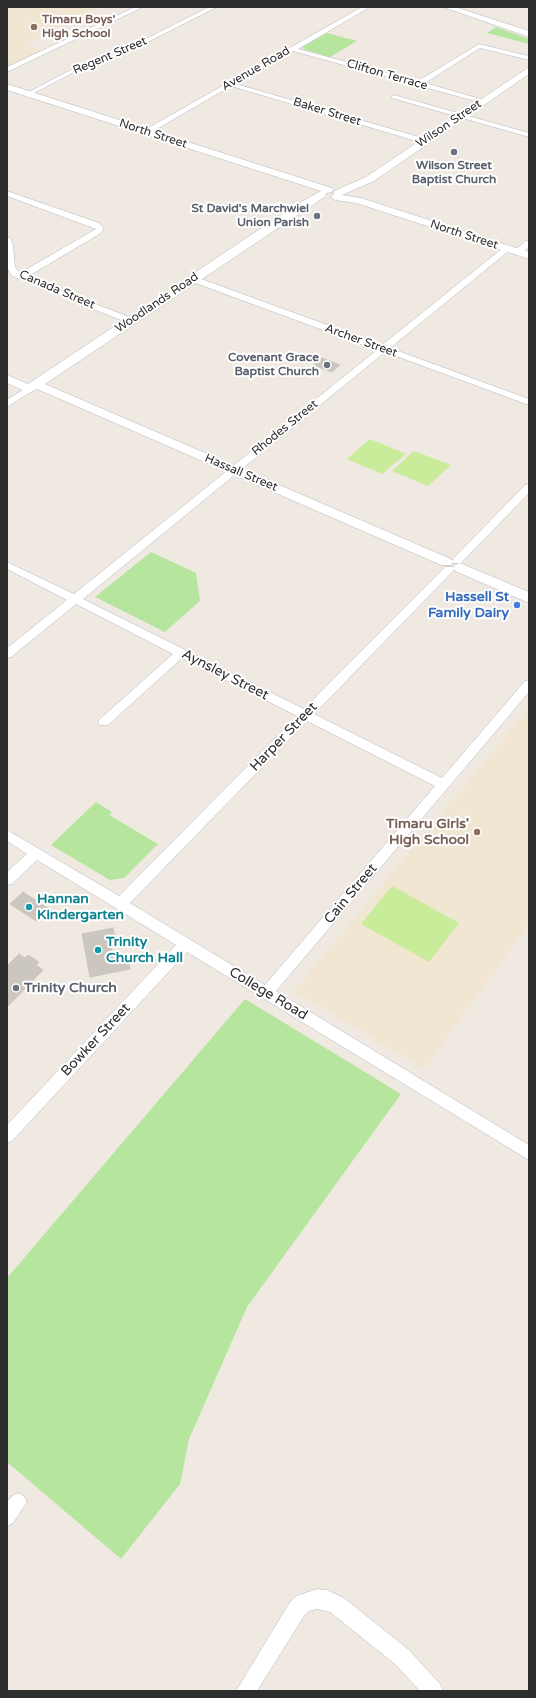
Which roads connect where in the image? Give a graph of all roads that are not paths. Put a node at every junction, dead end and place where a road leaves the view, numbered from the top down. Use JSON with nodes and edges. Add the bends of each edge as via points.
{"nodes":[{"id":1,"x":140,"y":7,"type":"edge"},
{"id":2,"x":214,"y":7,"type":"edge"},
{"id":3,"x":367,"y":7,"type":"edge"},
{"id":4,"x":447,"y":7,"type":"edge"},
{"id":5,"x":529,"y":34,"type":"edge"},
{"id":6,"x":292,"y":49,"type":"junction"},
{"id":7,"x":529,"y":58,"type":"edge"},
{"id":8,"x":7,"y":70,"type":"edge"},
{"id":9,"x":529,"y":70,"type":"edge"},
{"id":10,"x":230,"y":84,"type":"junction"},
{"id":11,"x":419,"y":84,"type":"junction"},
{"id":12,"x":7,"y":87,"type":"edge"},
{"id":13,"x":28,"y":94,"type":"junction"},
{"id":14,"x":394,"y":97,"type":"dead end"},
{"id":15,"x":482,"y":101,"type":"junction"},
{"id":16,"x":461,"y":116,"type":"junction"},
{"id":17,"x":145,"y":132,"type":"junction"},
{"id":18,"x":529,"y":135,"type":"edge"},
{"id":19,"x":424,"y":141,"type":"junction"},
{"id":20,"x":370,"y":179,"type":"junction"},
{"id":21,"x":7,"y":193,"type":"edge"},
{"id":22,"x":331,"y":193,"type":"junction"},
{"id":23,"x":355,"y":200,"type":"junction"},
{"id":24,"x":7,"y":240,"type":"edge"},
{"id":25,"x":529,"y":243,"type":"edge"},
{"id":26,"x":507,"y":249,"type":"junction"},
{"id":27,"x":518,"y":252,"type":"junction"},
{"id":28,"x":529,"y":256,"type":"edge"},
{"id":29,"x":20,"y":277,"type":"junction"},
{"id":30,"x":193,"y":279,"type":"junction"},
{"id":31,"x":131,"y":321,"type":"junction"},
{"id":32,"x":383,"y":349,"type":"junction"},
{"id":33,"x":7,"y":379,"type":"edge"},
{"id":34,"x":32,"y":387,"type":"junction"},
{"id":35,"x":529,"y":402,"type":"edge"},
{"id":36,"x":7,"y":404,"type":"edge"},
{"id":37,"x":234,"y":470,"type":"junction"},
{"id":38,"x":529,"y":488,"type":"edge"},
{"id":39,"x":7,"y":565,"type":"edge"},
{"id":40,"x":453,"y":565,"type":"junction"},
{"id":41,"x":529,"y":598,"type":"edge"},
{"id":42,"x":74,"y":599,"type":"junction"},
{"id":43,"x":181,"y":653,"type":"junction"},
{"id":44,"x":7,"y":654,"type":"edge"},
{"id":45,"x":529,"y":684,"type":"edge"},
{"id":46,"x":305,"y":716,"type":"junction"},
{"id":47,"x":104,"y":722,"type":"dead end"},
{"id":48,"x":444,"y":786,"type":"junction"},
{"id":49,"x":7,"y":835,"type":"edge"},
{"id":50,"x":36,"y":853,"type":"junction"},
{"id":51,"x":7,"y":880,"type":"edge"},
{"id":52,"x":120,"y":904,"type":"junction"},
{"id":53,"x":186,"y":944,"type":"junction"},
{"id":54,"x":266,"y":994,"type":"junction"},
{"id":55,"x":7,"y":1136,"type":"edge"},
{"id":56,"x":529,"y":1153,"type":"edge"},
{"id":57,"x":18,"y":1502,"type":"dead end"},
{"id":58,"x":7,"y":1516,"type":"edge"},
{"id":59,"x":246,"y":1691,"type":"edge"},
{"id":60,"x":433,"y":1691,"type":"edge"}],
"edges":[{"from":1,"to":8,"type":"street"},
{"from":2,"to":13,"type":"street","name":"Regent Street","via":[[122,53],[84,66]]},
{"from":3,"to":6,"type":"street","name":"Avenue Road"},
{"from":4,"to":5,"type":"street"},
{"from":6,"to":10,"type":"street","name":"Avenue Road"},
{"from":6,"to":11,"type":"street","name":"Clifton Terrace"},
{"from":7,"to":11,"type":"street","via":[[479,46]]},
{"from":9,"to":15,"type":"street","name":"Wilson Street"},
{"from":10,"to":17,"type":"street","name":"Avenue Road"},
{"from":10,"to":19,"type":"street","name":"Baker Street"},
{"from":11,"to":15,"type":"street","name":"Clifton Terrace"},
{"from":12,"to":13,"type":"street","name":"North Street"},
{"from":13,"to":17,"type":"street","name":"North Street"},
{"from":14,"to":16,"type":"street"},
{"from":15,"to":16,"type":"street","name":"Wilson Street"},
{"from":16,"to":18,"type":"street"},
{"from":16,"to":19,"type":"street","name":"Wilson Street"},
{"from":17,"to":22,"type":"street","name":"North Street"},
{"from":19,"to":20,"type":"street","name":"Wilson Street"},
{"from":20,"to":22,"type":"street","name":"Wilson Street"},
{"from":20,"to":23,"type":"street","name":"Wilson Street","via":[[353,194]]},
{"from":21,"to":29,"type":"street","via":[[100,228]]},
{"from":22,"to":23,"type":"street","name":"North Street"},
{"from":22,"to":30,"type":"street","name":"Woodlands Road","via":[[307,203]]},
{"from":23,"to":26,"type":"street","name":"North Street"},
{"from":24,"to":29,"type":"street","name":"Canada Street","via":[[10,245],[11,267]]},
{"from":25,"to":27,"type":"street"},
{"from":26,"to":27,"type":"street","name":"North Street"},
{"from":26,"to":32,"type":"street","name":"Rhodes Street"},
{"from":27,"to":28,"type":"street","name":"North Street"},
{"from":29,"to":31,"type":"street","name":"Canada Street"},
{"from":30,"to":31,"type":"street","name":"Woodlands Road"},
{"from":30,"to":32,"type":"street","name":"Archer Street"},
{"from":31,"to":34,"type":"street","name":"Woodlands Road"},
{"from":32,"to":35,"type":"street","name":"Archer Street"},
{"from":32,"to":37,"type":"street","name":"Rhodes Street"},
{"from":33,"to":34,"type":"street","name":"Hassall Street"},
{"from":34,"to":36,"type":"street","name":"Woodlands Road"},
{"from":34,"to":37,"type":"street","name":"Hassall Street"},
{"from":37,"to":40,"type":"street","name":"Hassall Street"},
{"from":37,"to":42,"type":"street","name":"Rhodes Street"},
{"from":38,"to":40,"type":"street","name":"Harper Street"},
{"from":39,"to":42,"type":"street","name":"Aynsley Street"},
{"from":40,"to":41,"type":"street","name":"Hassall Street"},
{"from":40,"to":46,"type":"street","name":"Harper Street"},
{"from":42,"to":43,"type":"street","name":"Aynsley Street"},
{"from":42,"to":44,"type":"street","name":"Rhodes Street"},
{"from":43,"to":46,"type":"street","name":"Aynsley Street"},
{"from":43,"to":47,"type":"street"},
{"from":45,"to":48,"type":"street","name":"Cain Street"},
{"from":46,"to":48,"type":"street","name":"Aynsley Street"},
{"from":46,"to":52,"type":"street","name":"Harper Street"},
{"from":48,"to":54,"type":"street","name":"Cain Street"},
{"from":49,"to":50,"type":"street","name":"College Road"},
{"from":50,"to":51,"type":"street"},
{"from":50,"to":52,"type":"street","name":"College Road"},
{"from":52,"to":53,"type":"street","name":"College Road"},
{"from":53,"to":54,"type":"street","name":"College Road"},
{"from":53,"to":55,"type":"street","name":"Bowker Street"},
{"from":54,"to":56,"type":"street","name":"College Road"},
{"from":57,"to":58,"type":"street"},
{"from":59,"to":60,"type":"street","via":[[297,1609],[303,1603],[317,1599],[337,1605],[402,1658]]}]}
